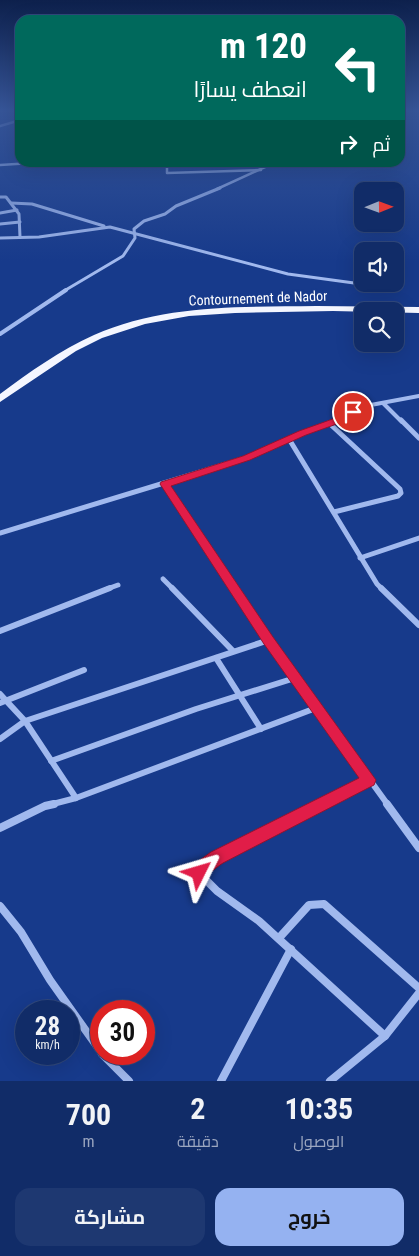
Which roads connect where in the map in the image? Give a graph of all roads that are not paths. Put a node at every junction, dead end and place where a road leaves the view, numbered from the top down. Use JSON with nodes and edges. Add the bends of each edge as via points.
{"nodes":[{"id":1,"x":15,"y":165,"type":"edge"},
{"id":2,"x":0,"y":166,"type":"edge"},
{"id":3,"x":166,"y":167,"type":"edge"},
{"id":4,"x":269,"y":167,"type":"edge"},
{"id":5,"x":264,"y":170,"type":"junction"},
{"id":6,"x":0,"y":197,"type":"edge"},
{"id":7,"x":11,"y":203,"type":"junction"},
{"id":8,"x":17,"y":210,"type":"junction"},
{"id":9,"x":0,"y":213,"type":"edge"},
{"id":10,"x":20,"y":222,"type":"junction"},
{"id":11,"x":0,"y":224,"type":"edge"},
{"id":12,"x":110,"y":227,"type":"junction"},
{"id":13,"x":135,"y":233,"type":"junction"},
{"id":14,"x":20,"y":237,"type":"junction"},
{"id":15,"x":0,"y":238,"type":"edge"},
{"id":16,"x":354,"y":284,"type":"edge"},
{"id":17,"x":354,"y":312,"type":"edge"},
{"id":18,"x":404,"y":312,"type":"edge"},
{"id":19,"x":419,"y":312,"type":"edge"},
{"id":20,"x":0,"y":334,"type":"edge"},
{"id":21,"x":419,"y":396,"type":"edge"},
{"id":22,"x":0,"y":399,"type":"edge"},
{"id":23,"x":383,"y":403,"type":"junction"},
{"id":24,"x":0,"y":406,"type":"edge"},
{"id":25,"x":329,"y":423,"type":"junction"},
{"id":26,"x":419,"y":438,"type":"edge"},
{"id":27,"x":290,"y":439,"type":"junction"},
{"id":28,"x":165,"y":484,"type":"junction"},
{"id":29,"x":334,"y":512,"type":"junction"},
{"id":30,"x":0,"y":533,"type":"edge"},
{"id":31,"x":419,"y":538,"type":"edge"},
{"id":32,"x":360,"y":558,"type":"junction"},
{"id":33,"x":163,"y":579,"type":"dead end"},
{"id":34,"x":118,"y":585,"type":"dead end"},
{"id":35,"x":419,"y":624,"type":"edge"},
{"id":36,"x":0,"y":631,"type":"edge"},
{"id":37,"x":269,"y":640,"type":"junction"},
{"id":38,"x":233,"y":651,"type":"junction"},
{"id":39,"x":216,"y":658,"type":"junction"},
{"id":40,"x":84,"y":670,"type":"dead end"},
{"id":41,"x":295,"y":678,"type":"junction"},
{"id":42,"x":0,"y":694,"type":"edge"},
{"id":43,"x":239,"y":696,"type":"junction"},
{"id":44,"x":3,"y":702,"type":"edge"},
{"id":45,"x":316,"y":708,"type":"junction"},
{"id":46,"x":26,"y":721,"type":"junction"},
{"id":47,"x":261,"y":729,"type":"junction"},
{"id":48,"x":0,"y":739,"type":"edge"},
{"id":49,"x":51,"y":761,"type":"junction"},
{"id":50,"x":369,"y":780,"type":"junction"},
{"id":51,"x":76,"y":798,"type":"junction"},
{"id":52,"x":0,"y":828,"type":"edge"},
{"id":53,"x":419,"y":848,"type":"edge"},
{"id":54,"x":0,"y":906,"type":"edge"},
{"id":55,"x":279,"y":938,"type":"junction"},
{"id":56,"x":291,"y":949,"type":"junction"},
{"id":57,"x":419,"y":988,"type":"edge"},
{"id":58,"x":419,"y":993,"type":"edge"},
{"id":59,"x":90,"y":1036,"type":"edge"},
{"id":60,"x":385,"y":1036,"type":"junction"},
{"id":61,"x":113,"y":1065,"type":"edge"},
{"id":62,"x":128,"y":1081,"type":"edge"},
{"id":63,"x":222,"y":1081,"type":"edge"},
{"id":64,"x":330,"y":1081,"type":"edge"}],
"edges":[{"from":1,"to":2,"type":"street"},
{"from":3,"to":5,"type":"street","via":[[167,173]]},
{"from":4,"to":5,"type":"street"},
{"from":5,"to":13,"type":"street","via":[[144,221],[135,228]]},
{"from":6,"to":7,"type":"street","via":[[6,197]]},
{"from":7,"to":8,"type":"street"},
{"from":7,"to":12,"type":"street","via":[[32,204]]},
{"from":8,"to":9,"type":"street"},
{"from":8,"to":10,"type":"street"},
{"from":10,"to":11,"type":"street"},
{"from":10,"to":14,"type":"street"},
{"from":12,"to":13,"type":"street"},
{"from":12,"to":14,"type":"street"},
{"from":13,"to":16,"type":"street","via":[[296,275]]},
{"from":13,"to":20,"type":"street","via":[[123,256],[67,288]]},
{"from":14,"to":15,"type":"street"},
{"from":17,"to":24,"type":"highway","name":"Contournement de Nador","via":[[212,314],[143,326],[75,353]]},
{"from":18,"to":19,"type":"highway","name":"Contournement de Nador"},
{"from":19,"to":22,"type":"highway","name":"Contournement de Nador","via":[[338,308],[227,310],[161,318],[101,335],[74,348]]},
{"from":21,"to":23,"type":"street"},
{"from":23,"to":25,"type":"street","via":[[360,408]]},
{"from":23,"to":26,"type":"street"},
{"from":25,"to":27,"type":"street"},
{"from":25,"to":29,"type":"street","via":[[401,493]]},
{"from":27,"to":28,"type":"street","via":[[246,458]]},
{"from":27,"to":29,"type":"street"},
{"from":28,"to":30,"type":"street"},
{"from":28,"to":37,"type":"street"},
{"from":29,"to":32,"type":"street"},
{"from":31,"to":32,"type":"street"},
{"from":32,"to":35,"type":"street","via":[[377,584]]},
{"from":33,"to":38,"type":"street"},
{"from":34,"to":36,"type":"street"},
{"from":37,"to":38,"type":"street"},
{"from":37,"to":41,"type":"street"},
{"from":38,"to":39,"type":"street"},
{"from":39,"to":43,"type":"street"},
{"from":39,"to":46,"type":"street"},
{"from":40,"to":44,"type":"street"},
{"from":41,"to":43,"type":"street"},
{"from":41,"to":45,"type":"street"},
{"from":42,"to":44,"type":"street"},
{"from":43,"to":47,"type":"street"},
{"from":43,"to":49,"type":"street"},
{"from":44,"to":46,"type":"street"},
{"from":45,"to":47,"type":"street"},
{"from":45,"to":50,"type":"street"},
{"from":46,"to":48,"type":"street"},
{"from":46,"to":49,"type":"street"},
{"from":47,"to":51,"type":"street"},
{"from":49,"to":51,"type":"street"},
{"from":50,"to":53,"type":"street"},
{"from":50,"to":55,"type":"street","via":[[200,869],[201,877],[217,891]]},
{"from":51,"to":52,"type":"street","via":[[45,806]]},
{"from":54,"to":59,"type":"street"},
{"from":55,"to":56,"type":"street"},
{"from":55,"to":57,"type":"street","via":[[309,905],[324,904]]},
{"from":56,"to":60,"type":"street"},
{"from":56,"to":63,"type":"street"},
{"from":58,"to":60,"type":"street"},
{"from":60,"to":64,"type":"street"},
{"from":61,"to":62,"type":"street"}]}
